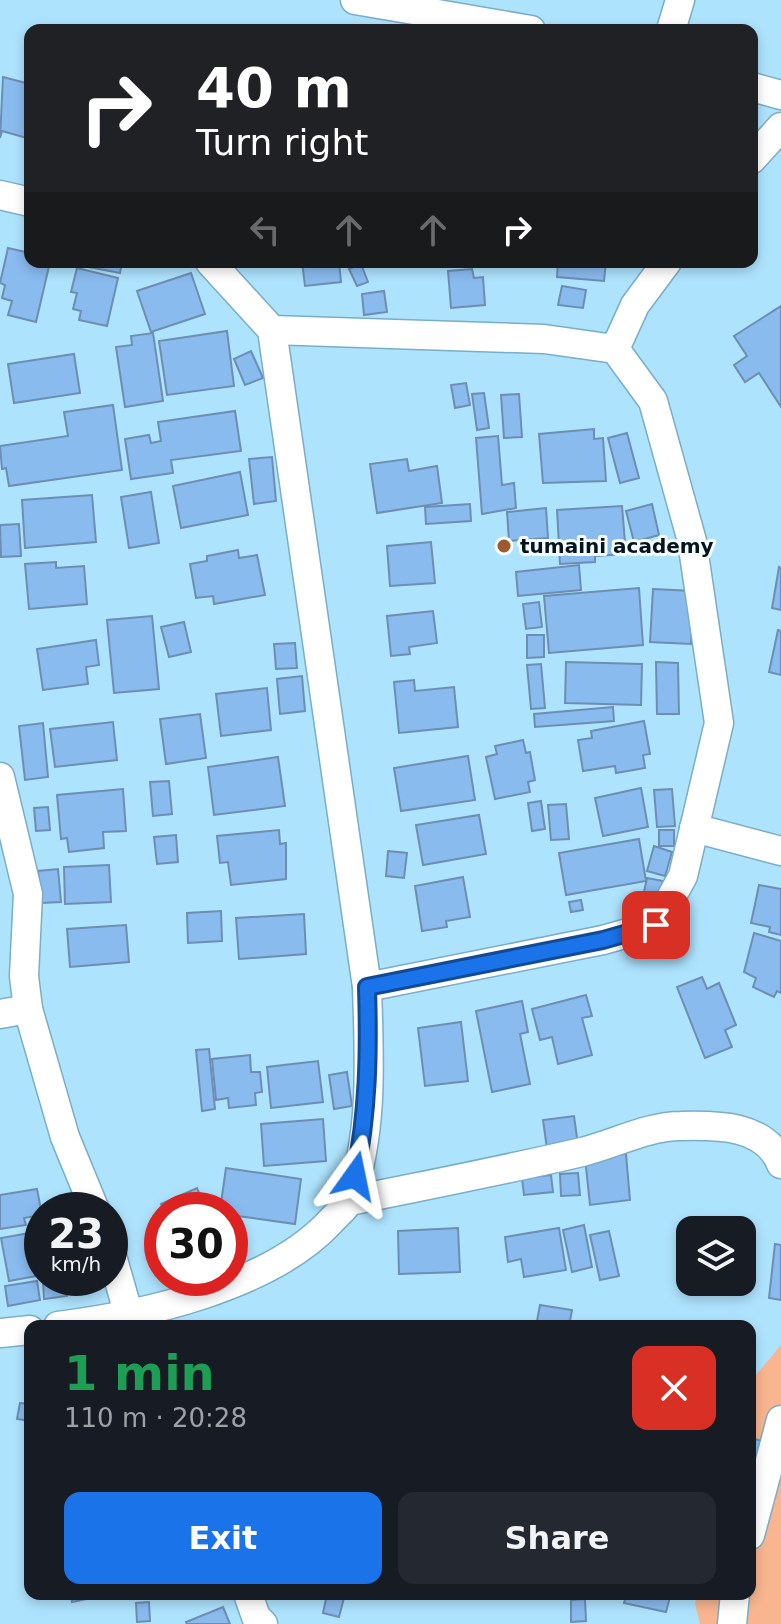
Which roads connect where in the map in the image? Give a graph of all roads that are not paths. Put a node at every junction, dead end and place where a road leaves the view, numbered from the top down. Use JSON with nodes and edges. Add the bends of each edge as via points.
{"nodes":[{"id":1,"x":355,"y":0,"type":"edge"},
{"id":2,"x":680,"y":0,"type":"edge"},
{"id":3,"x":414,"y":5,"type":"edge"},
{"id":4,"x":503,"y":24,"type":"edge"},
{"id":5,"x":673,"y":24,"type":"edge"},
{"id":6,"x":758,"y":89,"type":"edge"},
{"id":7,"x":781,"y":95,"type":"edge"},
{"id":8,"x":781,"y":127,"type":"edge"},
{"id":9,"x":758,"y":152,"type":"edge"},
{"id":10,"x":0,"y":195,"type":"edge"},
{"id":11,"x":24,"y":201,"type":"edge"},
{"id":12,"x":215,"y":268,"type":"edge"},
{"id":13,"x":663,"y":268,"type":"edge"},
{"id":14,"x":272,"y":330,"type":"junction"},
{"id":15,"x":615,"y":349,"type":"junction"},
{"id":16,"x":0,"y":777,"type":"edge"},
{"id":17,"x":694,"y":828,"type":"junction"},
{"id":18,"x":781,"y":851,"type":"edge"},
{"id":19,"x":367,"y":987,"type":"junction"},
{"id":20,"x":28,"y":1009,"type":"junction"},
{"id":21,"x":0,"y":1014,"type":"edge"},
{"id":22,"x":779,"y":1155,"type":"edge"},
{"id":23,"x":88,"y":1192,"type":"edge"},
{"id":24,"x":350,"y":1201,"type":"junction"},
{"id":25,"x":123,"y":1296,"type":"edge"},
{"id":26,"x":130,"y":1320,"type":"edge"},
{"id":27,"x":133,"y":1320,"type":"edge"},
{"id":28,"x":24,"y":1331,"type":"edge"},
{"id":29,"x":0,"y":1333,"type":"edge"},
{"id":30,"x":781,"y":1420,"type":"edge"},
{"id":31,"x":756,"y":1513,"type":"edge"},
{"id":32,"x":251,"y":1600,"type":"edge"},
{"id":33,"x":734,"y":1600,"type":"edge"},
{"id":34,"x":263,"y":1624,"type":"edge"},
{"id":35,"x":732,"y":1624,"type":"edge"}],
"edges":[{"from":1,"to":3,"type":"street"},
{"from":2,"to":5,"type":"street"},
{"from":3,"to":4,"type":"street"},
{"from":6,"to":7,"type":"street"},
{"from":8,"to":9,"type":"street"},
{"from":10,"to":11,"type":"street"},
{"from":12,"to":14,"type":"street"},
{"from":13,"to":15,"type":"street","via":[[635,305]]},
{"from":14,"to":15,"type":"street","via":[[544,339]]},
{"from":14,"to":19,"type":"street"},
{"from":15,"to":17,"type":"street","via":[[653,401],[692,541],[719,723]]},
{"from":16,"to":20,"type":"street","via":[[28,894]]},
{"from":17,"to":18,"type":"street"},
{"from":17,"to":19,"type":"street","via":[[683,876],[656,925]]},
{"from":19,"to":24,"type":"street","via":[[368,1096]]},
{"from":20,"to":21,"type":"street"},
{"from":20,"to":23,"type":"street","via":[[65,1137]]},
{"from":22,"to":24,"type":"street","via":[[758,1134],[678,1126],[583,1152]]},
{"from":24,"to":27,"type":"street","via":[[321,1232],[258,1275]]},
{"from":25,"to":26,"type":"street"},
{"from":28,"to":29,"type":"street"},
{"from":30,"to":31,"type":"street"},
{"from":32,"to":34,"type":"street"},
{"from":33,"to":35,"type":"street"}]}
